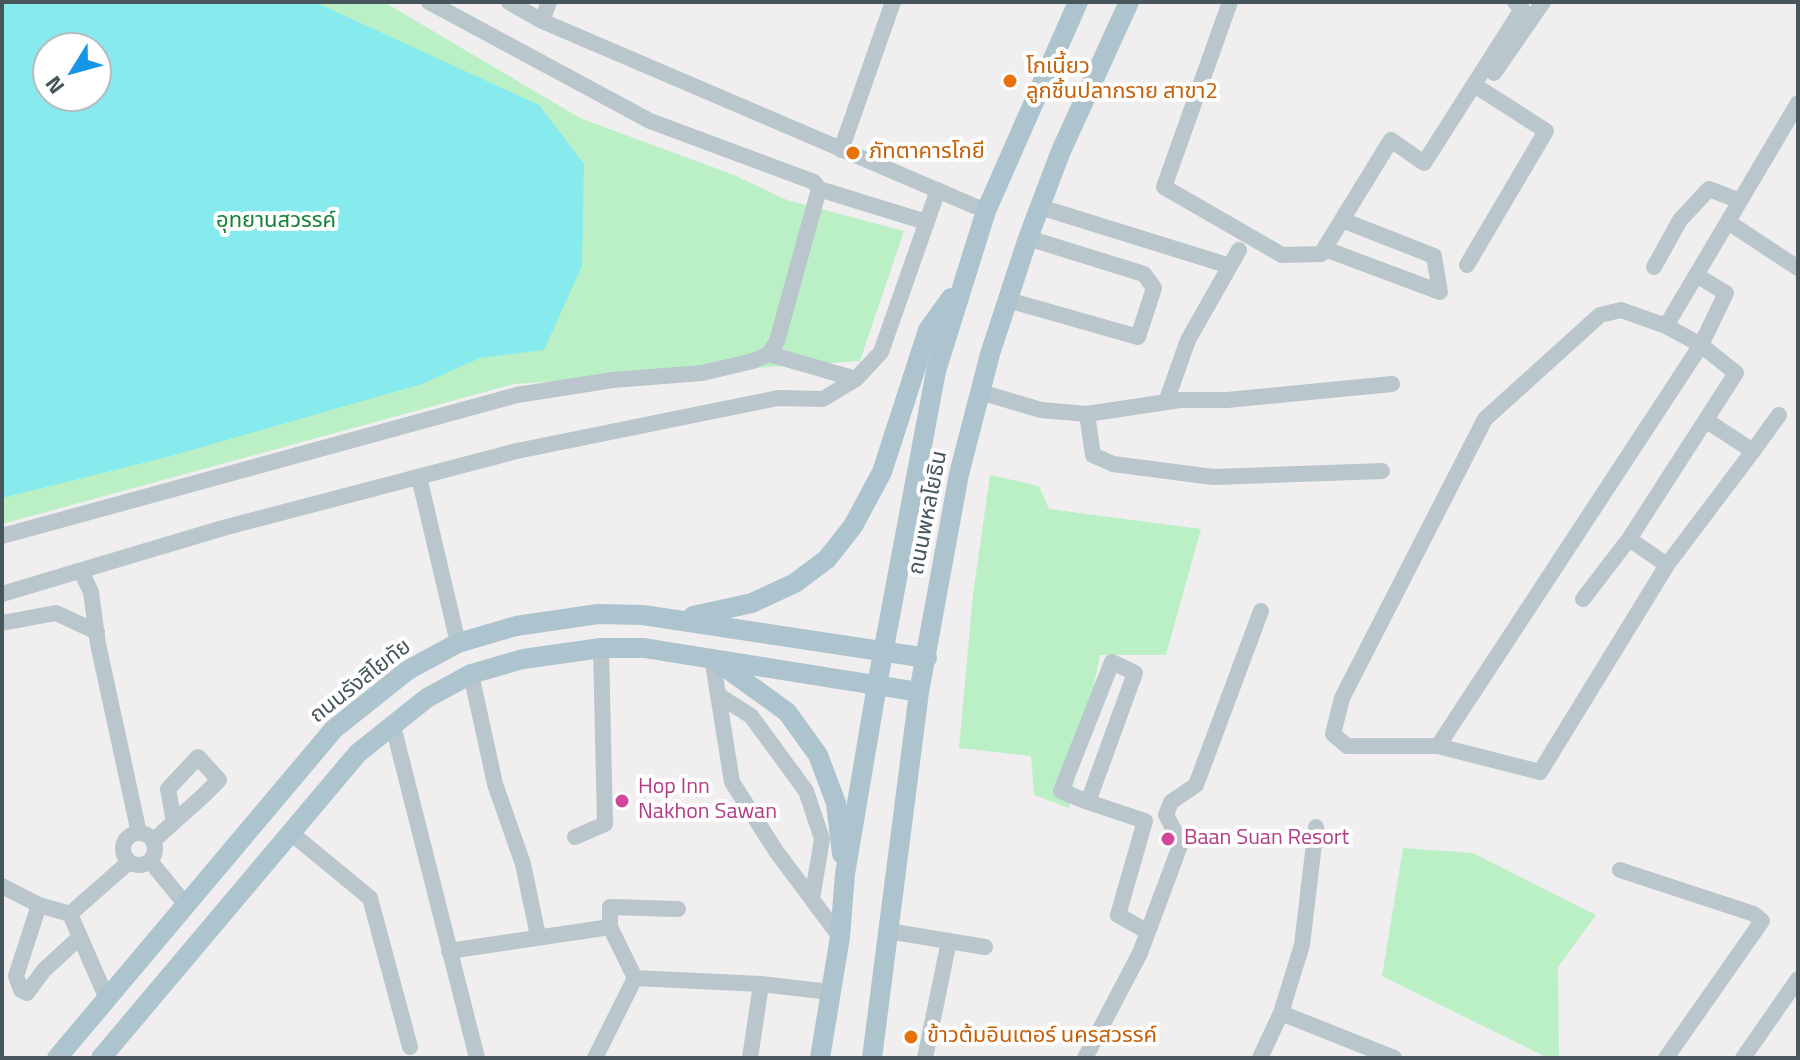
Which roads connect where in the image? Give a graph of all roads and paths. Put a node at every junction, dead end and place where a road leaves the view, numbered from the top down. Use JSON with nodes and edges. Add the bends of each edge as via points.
{"nodes":[{"id":1,"x":429,"y":2,"type":"edge"},
{"id":2,"x":509,"y":2,"type":"edge"},
{"id":3,"x":549,"y":2,"type":"edge"},
{"id":4,"x":893,"y":2,"type":"edge"},
{"id":5,"x":1078,"y":2,"type":"edge"},
{"id":6,"x":1129,"y":2,"type":"edge"},
{"id":7,"x":1230,"y":2,"type":"edge"},
{"id":8,"x":1515,"y":2,"type":"edge"},
{"id":9,"x":1543,"y":2,"type":"edge"},
{"id":10,"x":542,"y":21,"type":"junction"},
{"id":11,"x":1482,"y":90,"type":"junction"},
{"id":12,"x":1798,"y":103,"type":"edge"},
{"id":13,"x":841,"y":150,"type":"junction"},
{"id":14,"x":1428,"y":172,"type":"dead end"},
{"id":15,"x":819,"y":189,"type":"junction"},
{"id":16,"x":938,"y":190,"type":"junction"},
{"id":17,"x":1740,"y":201,"type":"junction"},
{"id":18,"x":1040,"y":207,"type":"junction"},
{"id":19,"x":986,"y":211,"type":"junction"},
{"id":20,"x":1342,"y":220,"type":"junction"},
{"id":21,"x":926,"y":222,"type":"junction"},
{"id":22,"x":1728,"y":222,"type":"junction"},
{"id":23,"x":1028,"y":238,"type":"junction"},
{"id":24,"x":1325,"y":249,"type":"junction"},
{"id":25,"x":1239,"y":250,"type":"dead end"},
{"id":26,"x":1467,"y":265,"type":"dead end"},
{"id":27,"x":1230,"y":266,"type":"junction"},
{"id":28,"x":1654,"y":267,"type":"dead end"},
{"id":29,"x":1798,"y":268,"type":"edge"},
{"id":30,"x":1696,"y":275,"type":"junction"},
{"id":31,"x":962,"y":282,"type":"junction"},
{"id":32,"x":1008,"y":300,"type":"junction"},
{"id":33,"x":1666,"y":326,"type":"junction"},
{"id":34,"x":1701,"y":345,"type":"junction"},
{"id":35,"x":769,"y":354,"type":"junction"},
{"id":36,"x":856,"y":379,"type":"junction"},
{"id":37,"x":1392,"y":384,"type":"dead end"},
{"id":38,"x":980,"y":392,"type":"junction"},
{"id":39,"x":1166,"y":402,"type":"junction"},
{"id":40,"x":1087,"y":414,"type":"junction"},
{"id":41,"x":1779,"y":415,"type":"dead end"},
{"id":42,"x":1707,"y":421,"type":"junction"},
{"id":43,"x":1753,"y":451,"type":"junction"},
{"id":44,"x":1382,"y":471,"type":"dead end"},
{"id":45,"x":419,"y":477,"type":"junction"},
{"id":46,"x":2,"y":536,"type":"edge"},
{"id":47,"x":1629,"y":539,"type":"junction"},
{"id":48,"x":1667,"y":565,"type":"junction"},
{"id":49,"x":81,"y":571,"type":"junction"},
{"id":50,"x":2,"y":594,"type":"edge"},
{"id":51,"x":1583,"y":599,"type":"dead end"},
{"id":52,"x":1261,"y":611,"type":"dead end"},
{"id":53,"x":681,"y":619,"type":"junction"},
{"id":54,"x":2,"y":623,"type":"edge"},
{"id":55,"x":97,"y":632,"type":"junction"},
{"id":56,"x":458,"y":643,"type":"junction"},
{"id":57,"x":601,"y":648,"type":"junction"},
{"id":58,"x":884,"y":651,"type":"junction"},
{"id":59,"x":712,"y":657,"type":"junction"},
{"id":60,"x":927,"y":658,"type":"junction"},
{"id":61,"x":471,"y":674,"type":"junction"},
{"id":62,"x":877,"y":685,"type":"junction"},
{"id":63,"x":919,"y":692,"type":"junction"},
{"id":64,"x":718,"y":695,"type":"junction"},
{"id":65,"x":393,"y":726,"type":"junction"},
{"id":66,"x":1438,"y":746,"type":"junction"},
{"id":67,"x":1088,"y":802,"type":"junction"},
{"id":68,"x":174,"y":822,"type":"dead end"},
{"id":69,"x":1316,"y":827,"type":"dead end"},
{"id":70,"x":291,"y":833,"type":"junction"},
{"id":71,"x":146,"y":837,"type":"junction"},
{"id":72,"x":575,"y":837,"type":"dead end"},
{"id":73,"x":150,"y":861,"type":"junction"},
{"id":74,"x":129,"y":862,"type":"junction"},
{"id":75,"x":1620,"y":870,"type":"dead end"},
{"id":76,"x":845,"y":874,"type":"junction"},
{"id":77,"x":2,"y":886,"type":"edge"},
{"id":78,"x":812,"y":899,"type":"junction"},
{"id":79,"x":39,"y":905,"type":"junction"},
{"id":80,"x":186,"y":905,"type":"junction"},
{"id":81,"x":678,"y":909,"type":"dead end"},
{"id":82,"x":70,"y":914,"type":"junction"},
{"id":83,"x":610,"y":927,"type":"junction"},
{"id":84,"x":888,"y":931,"type":"junction"},
{"id":85,"x":1148,"y":932,"type":"junction"},
{"id":86,"x":538,"y":936,"type":"junction"},
{"id":87,"x":80,"y":937,"type":"junction"},
{"id":88,"x":840,"y":937,"type":"junction"},
{"id":89,"x":949,"y":941,"type":"junction"},
{"id":90,"x":985,"y":947,"type":"dead end"},
{"id":91,"x":449,"y":951,"type":"junction"},
{"id":92,"x":635,"y":978,"type":"junction"},
{"id":93,"x":1798,"y":979,"type":"edge"},
{"id":94,"x":761,"y":984,"type":"junction"},
{"id":95,"x":830,"y":992,"type":"junction"},
{"id":96,"x":107,"y":999,"type":"junction"},
{"id":97,"x":1281,"y":1013,"type":"junction"},
{"id":98,"x":410,"y":1047,"type":"dead end"},
{"id":99,"x":57,"y":1058,"type":"edge"},
{"id":100,"x":101,"y":1058,"type":"edge"},
{"id":101,"x":477,"y":1058,"type":"edge"},
{"id":102,"x":595,"y":1058,"type":"edge"},
{"id":103,"x":750,"y":1058,"type":"edge"},
{"id":104,"x":820,"y":1058,"type":"edge"},
{"id":105,"x":872,"y":1058,"type":"edge"},
{"id":106,"x":925,"y":1058,"type":"edge"},
{"id":107,"x":1085,"y":1058,"type":"edge"},
{"id":108,"x":1260,"y":1058,"type":"edge"},
{"id":109,"x":1394,"y":1058,"type":"edge"},
{"id":110,"x":1666,"y":1058,"type":"edge"},
{"id":111,"x":1743,"y":1058,"type":"edge"}],
"edges":[{"from":1,"to":15,"type":"street","via":[[650,121],[814,182]]},
{"from":2,"to":10,"type":"street"},
{"from":3,"to":10,"type":"street"},
{"from":4,"to":13,"type":"street"},
{"from":5,"to":19,"type":"main road","name":"ถนนพหลโยธิน"},
{"from":6,"to":18,"type":"main road","name":"ถนนพหลโยธิน"},
{"from":7,"to":24,"type":"street","via":[[1164,187],[1282,255],[1321,254]]},
{"from":8,"to":20,"type":"street","via":[[1522,9],[1424,163],[1391,140]]},
{"from":9,"to":11,"type":"street"},
{"from":10,"to":13,"type":"street"},
{"from":11,"to":14,"type":"street"},
{"from":11,"to":26,"type":"street","via":[[1546,131]]},
{"from":12,"to":17,"type":"street"},
{"from":13,"to":16,"type":"street"},
{"from":15,"to":21,"type":"street"},
{"from":15,"to":35,"type":"street"},
{"from":16,"to":19,"type":"street"},
{"from":16,"to":21,"type":"street"},
{"from":17,"to":22,"type":"street"},
{"from":17,"to":28,"type":"street","via":[[1709,189],[1680,220]]},
{"from":18,"to":23,"type":"main road","name":"ถนนพหลโยธิน"},
{"from":18,"to":27,"type":"street"},
{"from":19,"to":31,"type":"main road","name":"ถนนพหลโยธิน"},
{"from":20,"to":24,"type":"street"},
{"from":20,"to":24,"type":"street","via":[[1434,256],[1440,292]]},
{"from":21,"to":36,"type":"street","via":[[881,352]]},
{"from":22,"to":29,"type":"street"},
{"from":22,"to":30,"type":"street"},
{"from":23,"to":32,"type":"main road","name":"ถนนพหลโยธิน"},
{"from":23,"to":32,"type":"street","via":[[1144,274],[1154,288],[1138,337]]},
{"from":25,"to":27,"type":"street"},
{"from":27,"to":39,"type":"street","via":[[1188,340]]},
{"from":30,"to":33,"type":"street"},
{"from":30,"to":34,"type":"street","via":[[1726,293]]},
{"from":31,"to":53,"type":"main road","via":[[928,330],[882,472],[853,526],[827,559],[795,583],[752,603]]},
{"from":31,"to":58,"type":"main road","name":"ถนนพหลโยธิน","via":[[919,445]]},
{"from":32,"to":38,"type":"main road","name":"ถนนพหลโยธิน"},
{"from":33,"to":34,"type":"street"},
{"from":33,"to":66,"type":"street","via":[[1621,310],[1600,315],[1485,419],[1342,698],[1333,734],[1358,748]]},
{"from":34,"to":42,"type":"street","via":[[1736,373]]},
{"from":34,"to":66,"type":"street"},
{"from":35,"to":36,"type":"street"},
{"from":35,"to":46,"type":"street","via":[[702,373],[517,395]]},
{"from":36,"to":45,"type":"street","via":[[823,399],[778,398],[517,451]]},
{"from":37,"to":39,"type":"street"},
{"from":38,"to":40,"type":"street","via":[[1041,410]]},
{"from":38,"to":60,"type":"main road","name":"ถนนพหลโยธิน","via":[[959,474]]},
{"from":39,"to":40,"type":"street"},
{"from":40,"to":44,"type":"street","via":[[1093,455],[1113,464],[1213,477]]},
{"from":41,"to":43,"type":"street"},
{"from":42,"to":43,"type":"street"},
{"from":42,"to":47,"type":"street"},
{"from":43,"to":48,"type":"street"},
{"from":45,"to":49,"type":"street"},
{"from":45,"to":56,"type":"street"},
{"from":47,"to":48,"type":"street"},
{"from":47,"to":51,"type":"street"},
{"from":48,"to":66,"type":"street","via":[[1540,772]]},
{"from":49,"to":50,"type":"street"},
{"from":49,"to":55,"type":"street","via":[[91,592]]},
{"from":52,"to":85,"type":"street","via":[[1196,785],[1171,802],[1166,815],[1181,843]]},
{"from":53,"to":56,"type":"main road","name":"ถนนรังสิโยทัย","via":[[598,614],[516,626]]},
{"from":53,"to":58,"type":"main road","name":"ถนนรังสิโยทัย"},
{"from":54,"to":55,"type":"street","via":[[56,613]]},
{"from":55,"to":71,"type":"street"},
{"from":56,"to":80,"type":"main road","name":"ถนนรังสิโยทัย","via":[[408,670],[334,729]]},
{"from":57,"to":59,"type":"main road"},
{"from":57,"to":61,"type":"main road","via":[[523,659]]},
{"from":57,"to":72,"type":"street","via":[[605,824]]},
{"from":58,"to":60,"type":"main road","name":"ถนนรังสิโยทัย"},
{"from":58,"to":62,"type":"main road","name":"ถนนพหลโยธิน"},
{"from":59,"to":62,"type":"main road"},
{"from":59,"to":64,"type":"street"},
{"from":59,"to":76,"type":"main road","via":[[787,712],[818,755],[836,803]]},
{"from":60,"to":63,"type":"main road","name":"ถนนพหลโยธิน"},
{"from":61,"to":65,"type":"main road","via":[[427,698]]},
{"from":61,"to":86,"type":"street","via":[[495,784],[523,864]]},
{"from":62,"to":63,"type":"main road"},
{"from":62,"to":76,"type":"main road","name":"ถนนพหลโยธิน"},
{"from":63,"to":84,"type":"main road","name":"ถนนพหลโยธิน"},
{"from":64,"to":78,"type":"street","via":[[732,782]]},
{"from":64,"to":78,"type":"street","via":[[751,716],[806,791],[822,839]]},
{"from":65,"to":70,"type":"main road","via":[[358,753]]},
{"from":65,"to":91,"type":"street"},
{"from":67,"to":67,"type":"street","via":[[1135,673],[1112,662],[1061,791]]},
{"from":67,"to":85,"type":"street","via":[[1145,821],[1118,915]]},
{"from":68,"to":71,"type":"street"},
{"from":69,"to":97,"type":"street","via":[[1302,945]]},
{"from":70,"to":98,"type":"street","via":[[370,898]]},
{"from":70,"to":100,"type":"main road"},
{"from":71,"to":73,"type":"street","via":[[156,852]]},
{"from":71,"to":74,"type":"street","via":[[128,837],[123,847]]},
{"from":73,"to":74,"type":"street","via":[[140,866]]},
{"from":73,"to":80,"type":"street"},
{"from":74,"to":82,"type":"street"},
{"from":75,"to":110,"type":"street","via":[[1762,921]]},
{"from":76,"to":88,"type":"main road","name":"ถนนพหลโยธิน"},
{"from":77,"to":79,"type":"street"},
{"from":78,"to":88,"type":"street"},
{"from":79,"to":82,"type":"street"},
{"from":79,"to":87,"type":"street","via":[[16,976],[21,990],[27,993]]},
{"from":80,"to":96,"type":"main road","name":"ถนนรังสิโยทัย"},
{"from":81,"to":83,"type":"street","via":[[610,907]]},
{"from":82,"to":87,"type":"street"},
{"from":83,"to":86,"type":"street"},
{"from":83,"to":92,"type":"street"},
{"from":84,"to":89,"type":"street"},
{"from":84,"to":105,"type":"main road","name":"ถนนพหลโยธิน"},
{"from":85,"to":107,"type":"street"},
{"from":86,"to":91,"type":"street"},
{"from":87,"to":96,"type":"street"},
{"from":88,"to":95,"type":"main road","name":"ถนนพหลโยธิน"},
{"from":89,"to":90,"type":"street"},
{"from":89,"to":106,"type":"street"},
{"from":91,"to":101,"type":"street"},
{"from":92,"to":94,"type":"street"},
{"from":92,"to":102,"type":"street"},
{"from":93,"to":111,"type":"street"},
{"from":94,"to":95,"type":"street"},
{"from":94,"to":103,"type":"street"},
{"from":95,"to":104,"type":"main road","name":"ถนนพหลโยธิน"},
{"from":96,"to":99,"type":"main road","name":"ถนนรังสิโยทัย"},
{"from":97,"to":108,"type":"street"},
{"from":97,"to":109,"type":"street"}]}
